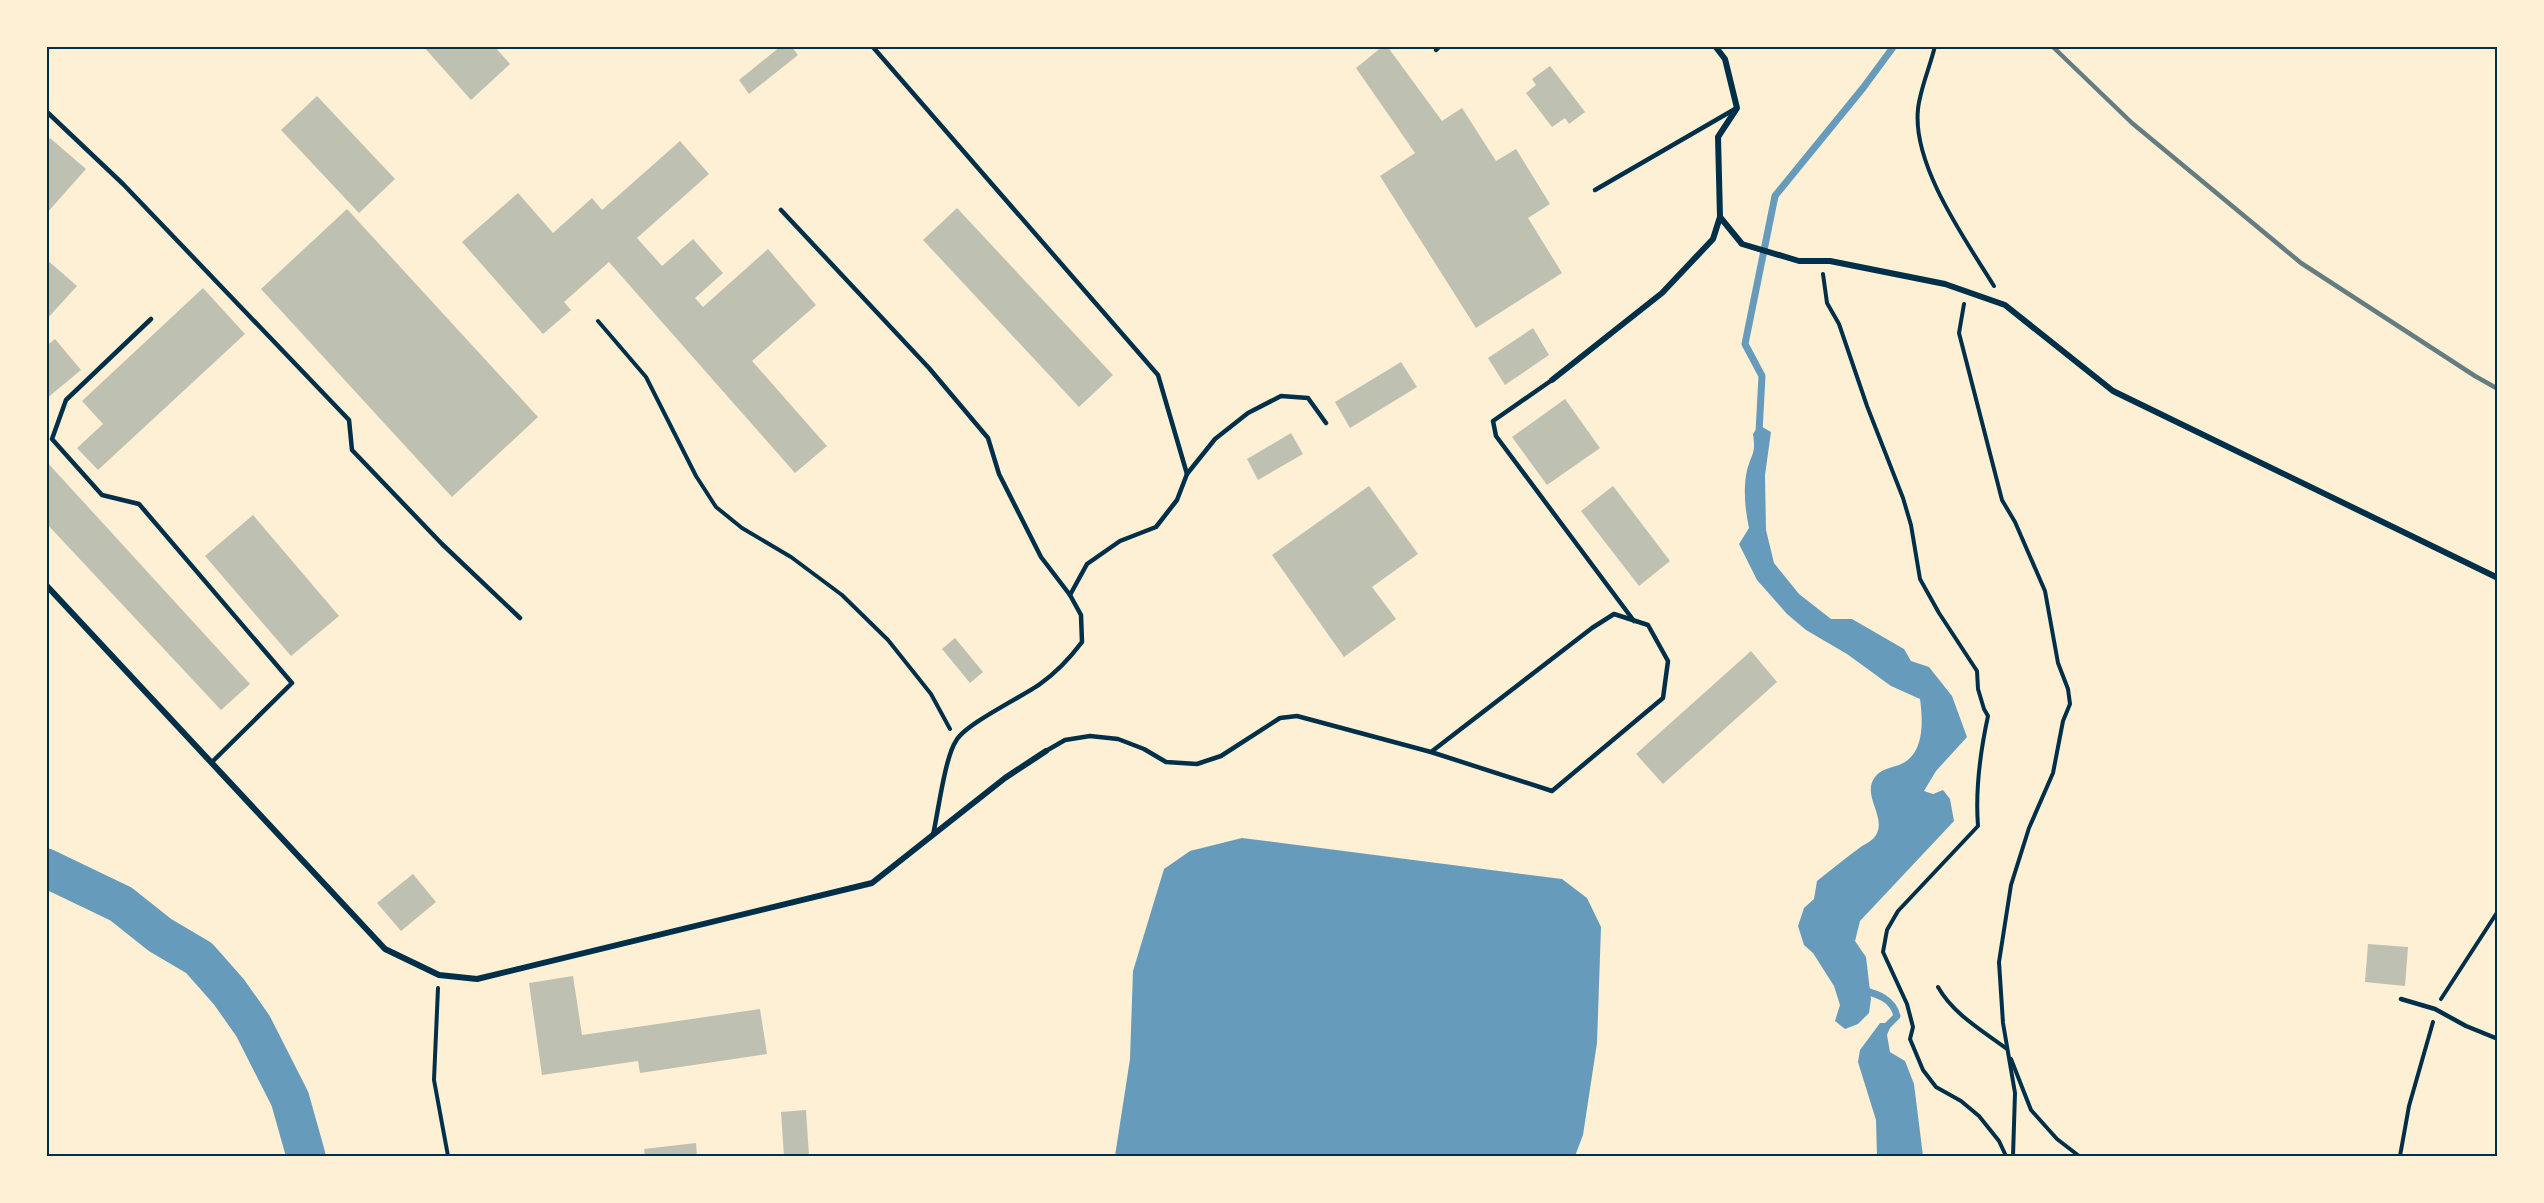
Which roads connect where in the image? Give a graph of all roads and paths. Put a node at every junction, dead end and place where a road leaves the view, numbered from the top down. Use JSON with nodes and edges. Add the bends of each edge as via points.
{"nodes":[{"id":1,"x":872,"y":46,"type":"edge"},
{"id":2,"x":1715,"y":46,"type":"edge"},
{"id":3,"x":1935,"y":46,"type":"edge"},
{"id":4,"x":1737,"y":108,"type":"junction"},
{"id":5,"x":46,"y":111,"type":"edge"},
{"id":6,"x":1595,"y":190,"type":"dead end"},
{"id":7,"x":781,"y":210,"type":"dead end"},
{"id":8,"x":1720,"y":217,"type":"junction"},
{"id":9,"x":1820,"y":261,"type":"junction"},
{"id":10,"x":1966,"y":291,"type":"junction"},
{"id":11,"x":2005,"y":305,"type":"junction"},
{"id":12,"x":151,"y":319,"type":"dead end"},
{"id":13,"x":598,"y":321,"type":"dead end"},
{"id":14,"x":1552,"y":380,"type":"joint"},
{"id":15,"x":1326,"y":423,"type":"dead end"},
{"id":16,"x":1187,"y":474,"type":"junction"},
{"id":17,"x":2498,"y":578,"type":"edge"},
{"id":18,"x":46,"y":585,"type":"edge"},
{"id":19,"x":1070,"y":595,"type":"junction"},
{"id":20,"x":520,"y":618,"type":"dead end"},
{"id":21,"x":1634,"y":621,"type":"junction"},
{"id":22,"x":956,"y":740,"type":"junction"},
{"id":23,"x":1046,"y":752,"type":"joint"},
{"id":24,"x":1431,"y":752,"type":"junction"},
{"id":25,"x":212,"y":762,"type":"junction"},
{"id":26,"x":933,"y":835,"type":"junction"},
{"id":27,"x":2498,"y":911,"type":"edge"},
{"id":28,"x":439,"y":975,"type":"junction"},
{"id":29,"x":1938,"y":987,"type":"dead end"},
{"id":30,"x":2401,"y":999,"type":"dead end"},
{"id":31,"x":2435,"y":1009,"type":"junction"},
{"id":32,"x":2498,"y":1039,"type":"edge"},
{"id":33,"x":2007,"y":1049,"type":"junction"},
{"id":34,"x":448,"y":1156,"type":"edge"},
{"id":35,"x":2006,"y":1156,"type":"edge"},
{"id":36,"x":2013,"y":1156,"type":"edge"},
{"id":37,"x":2079,"y":1156,"type":"edge"},
{"id":38,"x":2400,"y":1156,"type":"edge"}],
"edges":[{"from":1,"to":16,"type":"lane","via":[[1158,375]]},
{"from":2,"to":4,"type":"street","via":[[1725,58]]},
{"from":3,"to":11,"type":"path","via":[[1918,110],[1926,166]]},
{"from":4,"to":6,"type":"lane"},
{"from":4,"to":8,"type":"street","via":[[1718,136]]},
{"from":5,"to":20,"type":"lane","via":[[123,184],[349,420],[352,450]]},
{"from":7,"to":19,"type":"lane","via":[[929,368],[988,438],[999,474],[1041,557]]},
{"from":8,"to":9,"type":"street","via":[[1742,244],[1799,261]]},
{"from":8,"to":14,"type":"street","via":[[1713,239],[1682,274],[1630,321]]},
{"from":9,"to":10,"type":"street"},
{"from":9,"to":35,"type":"path","via":[[1827,303],[1839,324],[1904,498],[1920,579],[1977,671],[1978,689],[1988,716],[1976,788],[1978,826],[1898,911],[1887,930],[1883,952],[1907,1004],[1913,1027],[1910,1039],[1923,1070],[1936,1087],[1979,1116]]},
{"from":10,"to":11,"type":"street"},
{"from":10,"to":33,"type":"path","via":[[1959,333],[1965,362],[2002,500],[2045,591],[2070,704],[2053,773],[2029,828],[2006,909],[1999,962]]},
{"from":11,"to":17,"type":"street","via":[[2113,391]]},
{"from":12,"to":25,"type":"lane","via":[[66,400],[52,439],[102,495],[139,504],[292,683]]},
{"from":13,"to":22,"type":"path","via":[[646,377],[716,507],[842,595],[888,640],[931,694]]},
{"from":14,"to":21,"type":"lane","via":[[1493,421],[1496,436]]},
{"from":15,"to":16,"type":"lane","via":[[1308,399],[1281,396],[1248,413],[1215,439]]},
{"from":16,"to":19,"type":"lane","via":[[1177,500],[1156,527],[1120,541],[1087,564]]},
{"from":18,"to":25,"type":"street"},
{"from":19,"to":22,"type":"lane","via":[[1081,615],[1083,642],[1066,663],[1040,684]]},
{"from":21,"to":24,"type":"lane","via":[[1614,614],[1592,628]]},
{"from":21,"to":24,"type":"lane","via":[[1648,626],[1668,661],[1663,698],[1552,791]]},
{"from":22,"to":26,"type":"lane"},
{"from":23,"to":24,"type":"lane","via":[[1065,740],[1090,736],[1118,739],[1166,762],[1197,764],[1221,756],[1280,718],[1297,716]]},
{"from":23,"to":26,"type":"street","via":[[1005,778]]},
{"from":25,"to":28,"type":"street","via":[[385,949]]},
{"from":26,"to":28,"type":"street","via":[[872,883],[477,979]]},
{"from":27,"to":31,"type":"path"},
{"from":28,"to":34,"type":"path","via":[[434,1080]]},
{"from":29,"to":33,"type":"path","via":[[1946,1001]]},
{"from":30,"to":31,"type":"lane"},
{"from":31,"to":32,"type":"lane"},
{"from":31,"to":38,"type":"path"},
{"from":33,"to":36,"type":"path","via":[[2015,1093]]},
{"from":33,"to":37,"type":"path","via":[[2031,1110]]}]}
